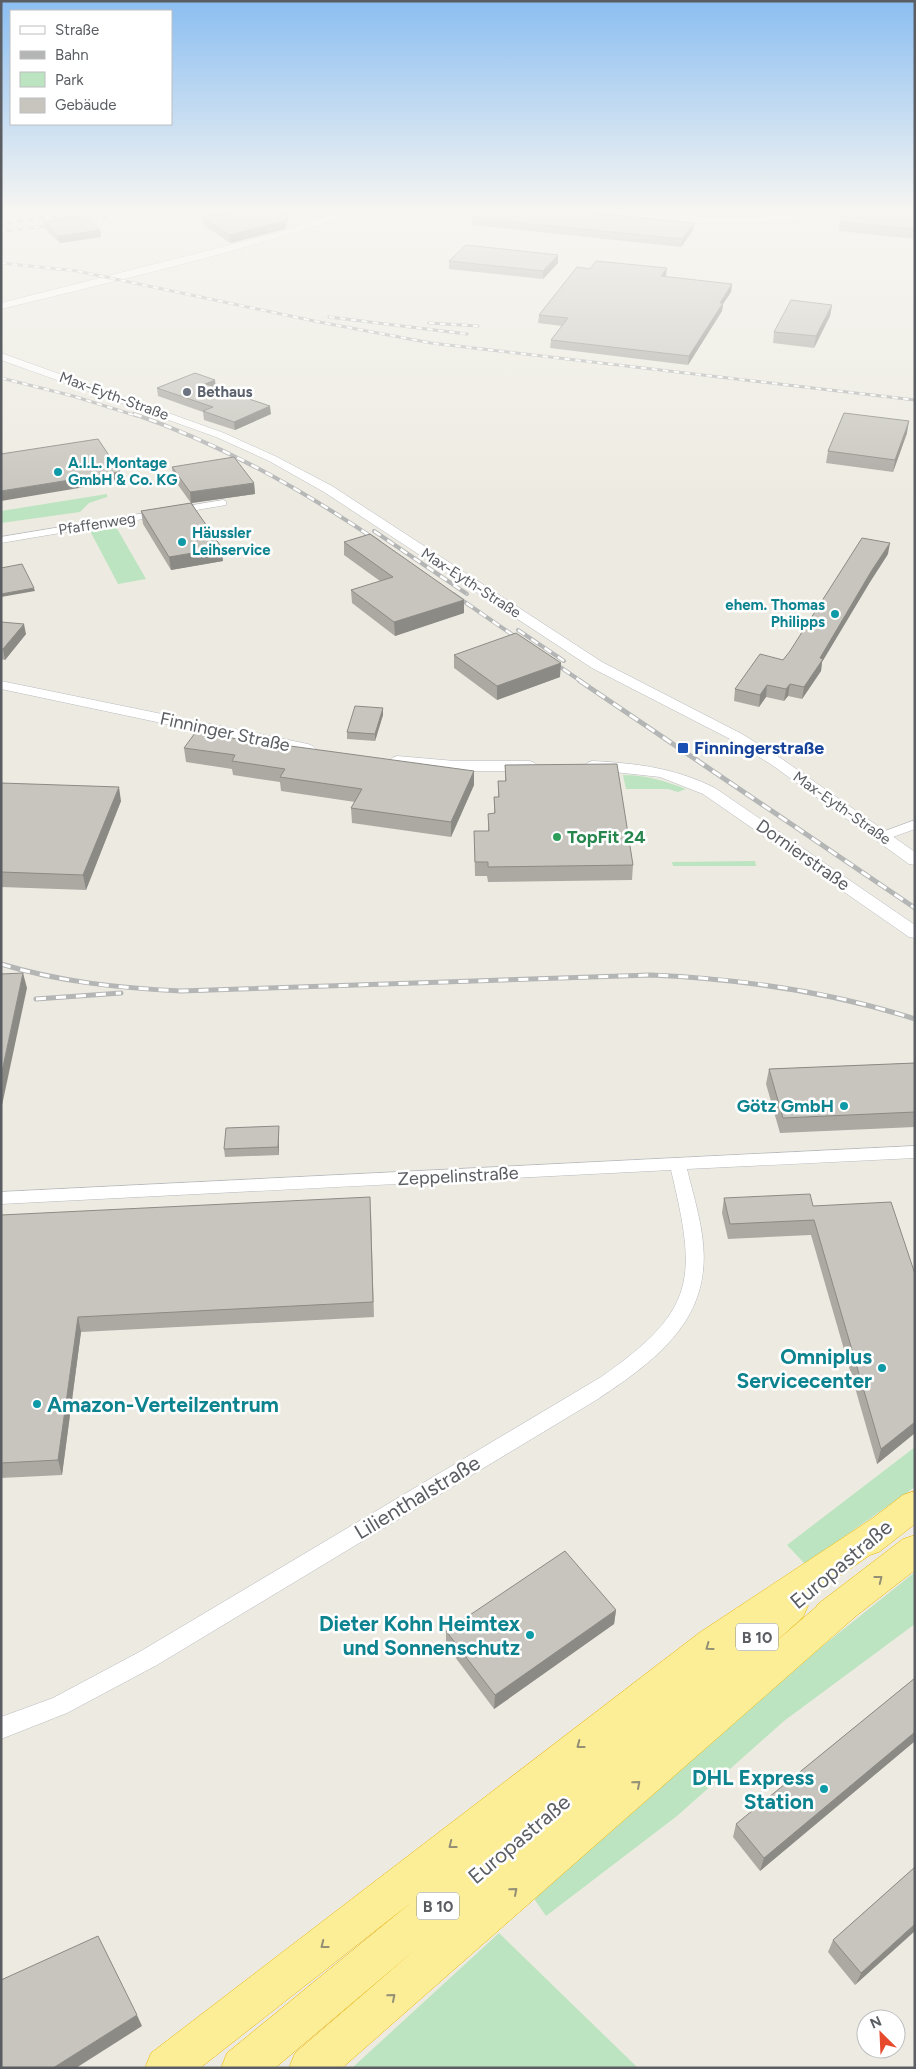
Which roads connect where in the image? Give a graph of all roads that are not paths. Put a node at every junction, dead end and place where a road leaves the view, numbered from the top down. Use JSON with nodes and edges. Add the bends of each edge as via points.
{"nodes":[{"id":1,"x":1,"y":356,"type":"edge"},
{"id":2,"x":223,"y":504,"type":"edge"},
{"id":3,"x":1,"y":540,"type":"edge"},
{"id":4,"x":1,"y":685,"type":"edge"},
{"id":5,"x":319,"y":751,"type":"edge"},
{"id":6,"x":383,"y":760,"type":"edge"},
{"id":7,"x":549,"y":766,"type":"edge"},
{"id":8,"x":575,"y":766,"type":"edge"},
{"id":9,"x":915,"y":824,"type":"edge"},
{"id":10,"x":882,"y":836,"type":"junction"},
{"id":11,"x":915,"y":860,"type":"edge"},
{"id":12,"x":915,"y":933,"type":"edge"},
{"id":13,"x":915,"y":1152,"type":"edge"},
{"id":14,"x":678,"y":1165,"type":"junction"},
{"id":15,"x":1,"y":1198,"type":"edge"},
{"id":16,"x":915,"y":1505,"type":"edge"},
{"id":17,"x":879,"y":1530,"type":"junction"},
{"id":18,"x":915,"y":1550,"type":"edge"},
{"id":19,"x":843,"y":1606,"type":"junction"},
{"id":20,"x":1,"y":1728,"type":"edge"},
{"id":21,"x":634,"y":1744,"type":"junction"},
{"id":22,"x":166,"y":2068,"type":"edge"},
{"id":23,"x":242,"y":2068,"type":"edge"},
{"id":24,"x":310,"y":2068,"type":"edge"}],
"edges":[{"from":1,"to":10,"type":"street","name":"Max-Eyth-Straße","via":[[236,441],[302,474],[597,665],[737,737]]},
{"from":2,"to":3,"type":"street","name":"Pfaffenweg"},
{"from":4,"to":5,"type":"street","name":"Finninger Straße"},
{"from":6,"to":7,"type":"street","via":[[454,766]]},
{"from":8,"to":12,"type":"street","name":"Dornierstraße","via":[[633,767],[688,780],[726,801]]},
{"from":9,"to":10,"type":"street"},
{"from":10,"to":11,"type":"street","name":"Max-Eyth-Straße"},
{"from":13,"to":14,"type":"street","name":"Zeppelinstraße"},
{"from":14,"to":15,"type":"street","name":"Zeppelinstraße"},
{"from":14,"to":20,"type":"street","name":"Lilienthalstraße","via":[[692,1225],[694,1272],[689,1296],[678,1319],[630,1367],[591,1394],[149,1658],[58,1706]]},
{"from":16,"to":17,"type":"highway","name":"Europastraße","number":"B 10"},
{"from":17,"to":21,"type":"highway","name":"Europastraße","number":"B 10"},
{"from":17,"to":22,"type":"highway","one_way":true,"via":[[711,1645]]},
{"from":19,"to":18,"type":"highway","name":"Europastraße","number":"B 10","one_way":true},
{"from":19,"to":21,"type":"highway","name":"Europastraße","number":"B 10"},
{"from":24,"to":19,"type":"highway","one_way":true},
{"from":21,"to":23,"type":"highway","name":"Europastraße","number":"B 10"}]}
